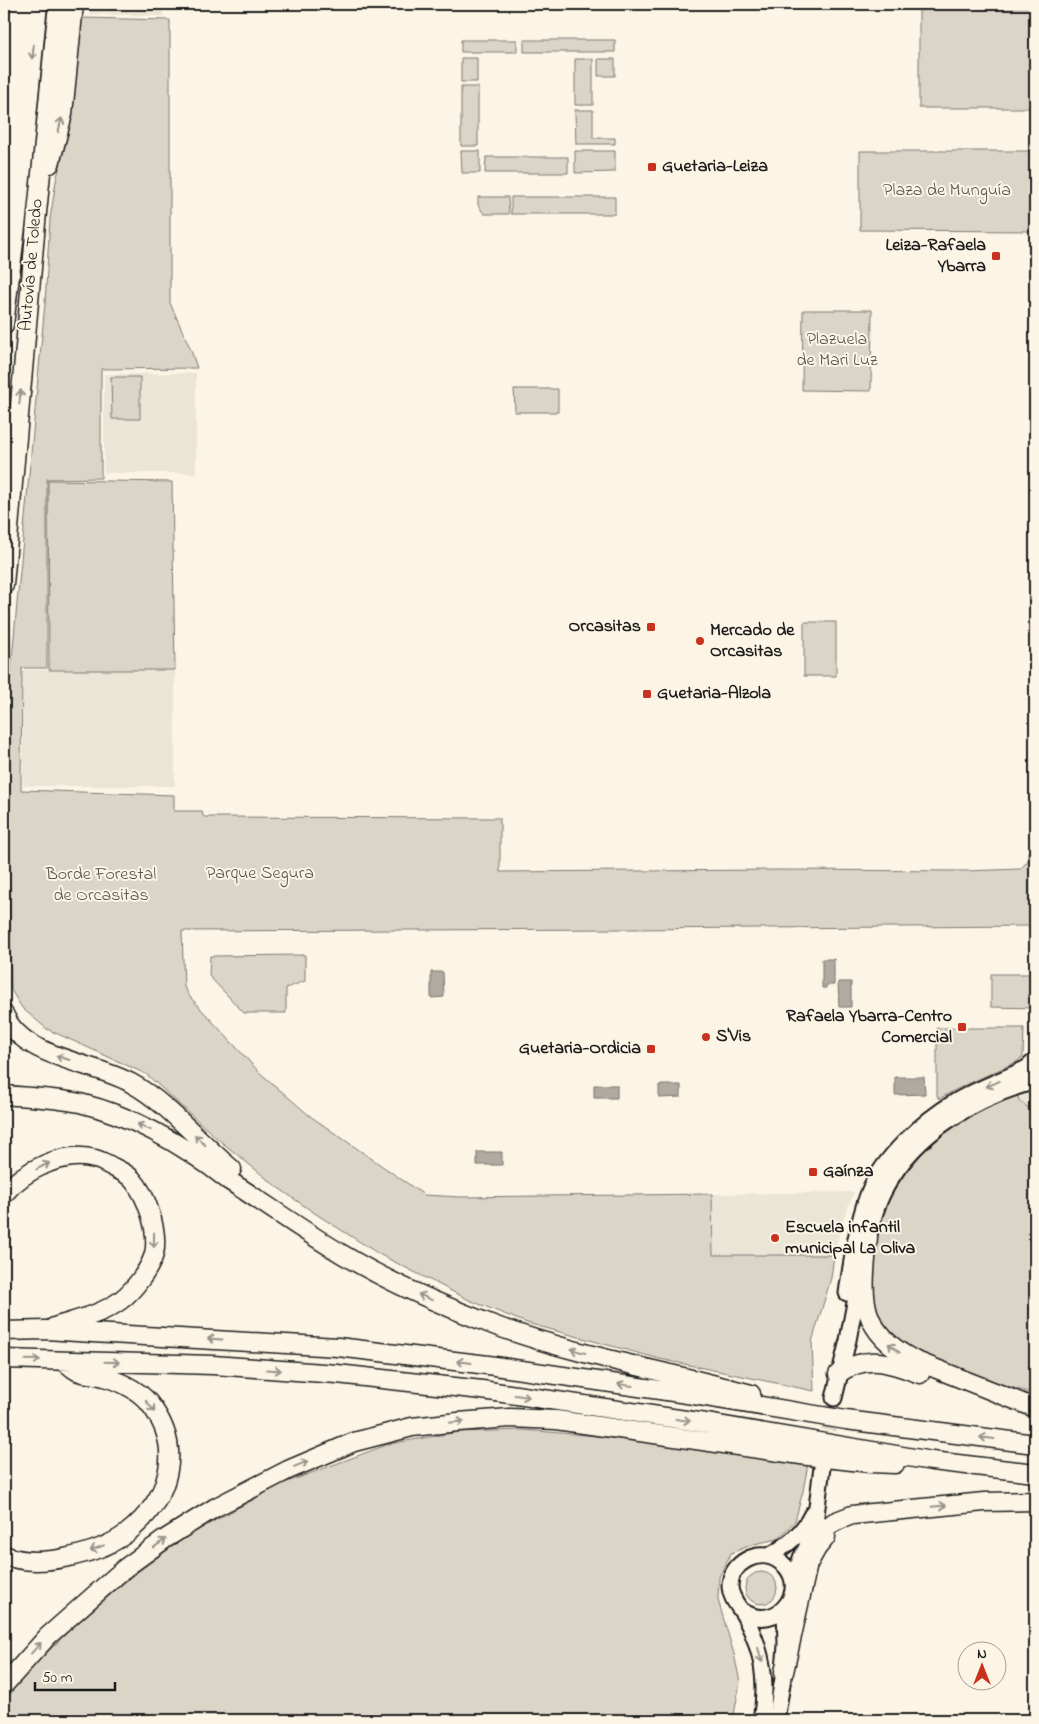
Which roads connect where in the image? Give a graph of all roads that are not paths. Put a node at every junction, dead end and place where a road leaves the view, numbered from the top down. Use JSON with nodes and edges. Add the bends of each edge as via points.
{"nodes":[{"id":1,"x":20,"y":4,"type":"edge"},
{"id":2,"x":38,"y":4,"type":"edge"},
{"id":3,"x":58,"y":4,"type":"edge"},
{"id":4,"x":74,"y":4,"type":"edge"},
{"id":5,"x":36,"y":223,"type":"junction"},
{"id":6,"x":4,"y":233,"type":"edge"},
{"id":7,"x":4,"y":310,"type":"edge"},
{"id":8,"x":4,"y":585,"type":"edge"},
{"id":9,"x":4,"y":1014,"type":"edge"},
{"id":10,"x":1035,"y":1061,"type":"edge"},
{"id":11,"x":1035,"y":1081,"type":"edge"},
{"id":12,"x":4,"y":1096,"type":"edge"},
{"id":13,"x":4,"y":1194,"type":"edge"},
{"id":14,"x":303,"y":1229,"type":"junction"},
{"id":15,"x":868,"y":1237,"type":"junction"},
{"id":16,"x":46,"y":1330,"type":"junction"},
{"id":17,"x":4,"y":1331,"type":"edge"},
{"id":18,"x":4,"y":1360,"type":"edge"},
{"id":19,"x":63,"y":1360,"type":"junction"},
{"id":20,"x":838,"y":1374,"type":"junction"},
{"id":21,"x":834,"y":1398,"type":"tunnel mouth"},
{"id":22,"x":1035,"y":1409,"type":"edge"},
{"id":23,"x":846,"y":1420,"type":"junction"},
{"id":24,"x":1035,"y":1444,"type":"edge"},
{"id":25,"x":932,"y":1461,"type":"junction"},
{"id":26,"x":822,"y":1467,"type":"tunnel mouth"},
{"id":27,"x":1035,"y":1474,"type":"edge"},
{"id":28,"x":1035,"y":1500,"type":"edge"},
{"id":29,"x":817,"y":1501,"type":"junction"},
{"id":30,"x":891,"y":1511,"type":"junction"},
{"id":31,"x":809,"y":1543,"type":"junction"},
{"id":32,"x":4,"y":1555,"type":"edge"},
{"id":33,"x":769,"y":1556,"type":"junction"},
{"id":34,"x":793,"y":1582,"type":"junction"},
{"id":35,"x":784,"y":1608,"type":"junction"},
{"id":36,"x":741,"y":1610,"type":"junction"},
{"id":37,"x":784,"y":1672,"type":"junction"},
{"id":38,"x":4,"y":1685,"type":"edge"},
{"id":39,"x":761,"y":1720,"type":"edge"},
{"id":40,"x":776,"y":1720,"type":"edge"}],
"edges":[{"from":1,"to":6,"type":"highway"},
{"from":2,"to":7,"type":"highway","name":"Autovía de Toledo","one_way":true,"via":[[17,218]]},
{"from":3,"to":5,"type":"highway","name":"Autovía de Toledo"},
{"from":5,"to":4,"type":"highway","one_way":true,"via":[[63,114]]},
{"from":8,"to":5,"type":"highway","name":"Autovía de Toledo","one_way":true},
{"from":14,"to":9,"type":"highway","one_way":true,"via":[[219,1159],[159,1102],[111,1073],[33,1046],[7,1022]]},
{"from":10,"to":20,"type":"main road","one_way":true,"via":[[941,1111],[882,1167],[870,1191],[857,1237],[842,1326]]},
{"from":11,"to":15,"type":"main road","via":[[974,1105],[930,1133],[886,1187]]},
{"from":14,"to":12,"type":"highway","one_way":true,"via":[[159,1134],[106,1111],[78,1103]]},
{"from":13,"to":16,"type":"highway","one_way":true,"via":[[31,1171],[56,1160],[95,1159],[132,1178],[150,1212],[155,1234],[154,1254],[134,1288],[120,1301],[94,1314]]},
{"from":23,"to":14,"type":"highway","one_way":true,"via":[[531,1338],[448,1307],[391,1281],[342,1255]]},
{"from":15,"to":20,"type":"main road"},
{"from":22,"to":15,"type":"highway","one_way":true,"via":[[914,1360],[885,1340],[874,1326],[865,1305]]},
{"from":16,"to":17,"type":"highway"},
{"from":23,"to":16,"type":"highway","one_way":true,"via":[[488,1365],[338,1347]]},
{"from":18,"to":19,"type":"highway","one_way":true},
{"from":19,"to":25,"type":"highway","one_way":true,"via":[[213,1365],[472,1389],[706,1423]]},
{"from":19,"to":32,"type":"highway","one_way":true,"via":[[78,1372],[124,1385],[148,1402],[167,1436],[170,1456],[166,1482],[153,1507],[126,1534],[101,1547],[49,1561],[16,1560]]},
{"from":20,"to":21,"type":"main road"},
{"from":20,"to":22,"type":"highway","via":[[862,1363],[887,1362]]},
{"from":24,"to":23,"type":"highway","one_way":true},
{"from":25,"to":27,"type":"highway"},
{"from":38,"to":25,"type":"highway","one_way":true,"via":[[48,1636],[105,1585],[208,1511],[288,1470],[354,1442],[412,1427],[510,1418],[556,1420],[870,1463]]},
{"from":26,"to":29,"type":"main road"},
{"from":30,"to":28,"type":"highway","one_way":true},
{"from":29,"to":31,"type":"main road"},
{"from":29,"to":33,"type":"main road","via":[[799,1535]]},
{"from":30,"to":31,"type":"highway","via":[[842,1518]]},
{"from":30,"to":37,"type":"highway","via":[[832,1531],[817,1548],[808,1564]]},
{"from":31,"to":34,"type":"main road","via":[[800,1558]]},
{"from":33,"to":34,"type":"main road","via":[[785,1566]]},
{"from":33,"to":36,"type":"main road","via":[[751,1557],[736,1568],[730,1586],[731,1595]]},
{"from":34,"to":35,"type":"main road","via":[[791,1597]]},
{"from":35,"to":36,"type":"main road","via":[[773,1616],[761,1618]]},
{"from":35,"to":37,"type":"main road","via":[[787,1636]]},
{"from":36,"to":39,"type":"main road","one_way":true,"via":[[761,1659],[765,1682]]},
{"from":37,"to":40,"type":"main road"}]}
